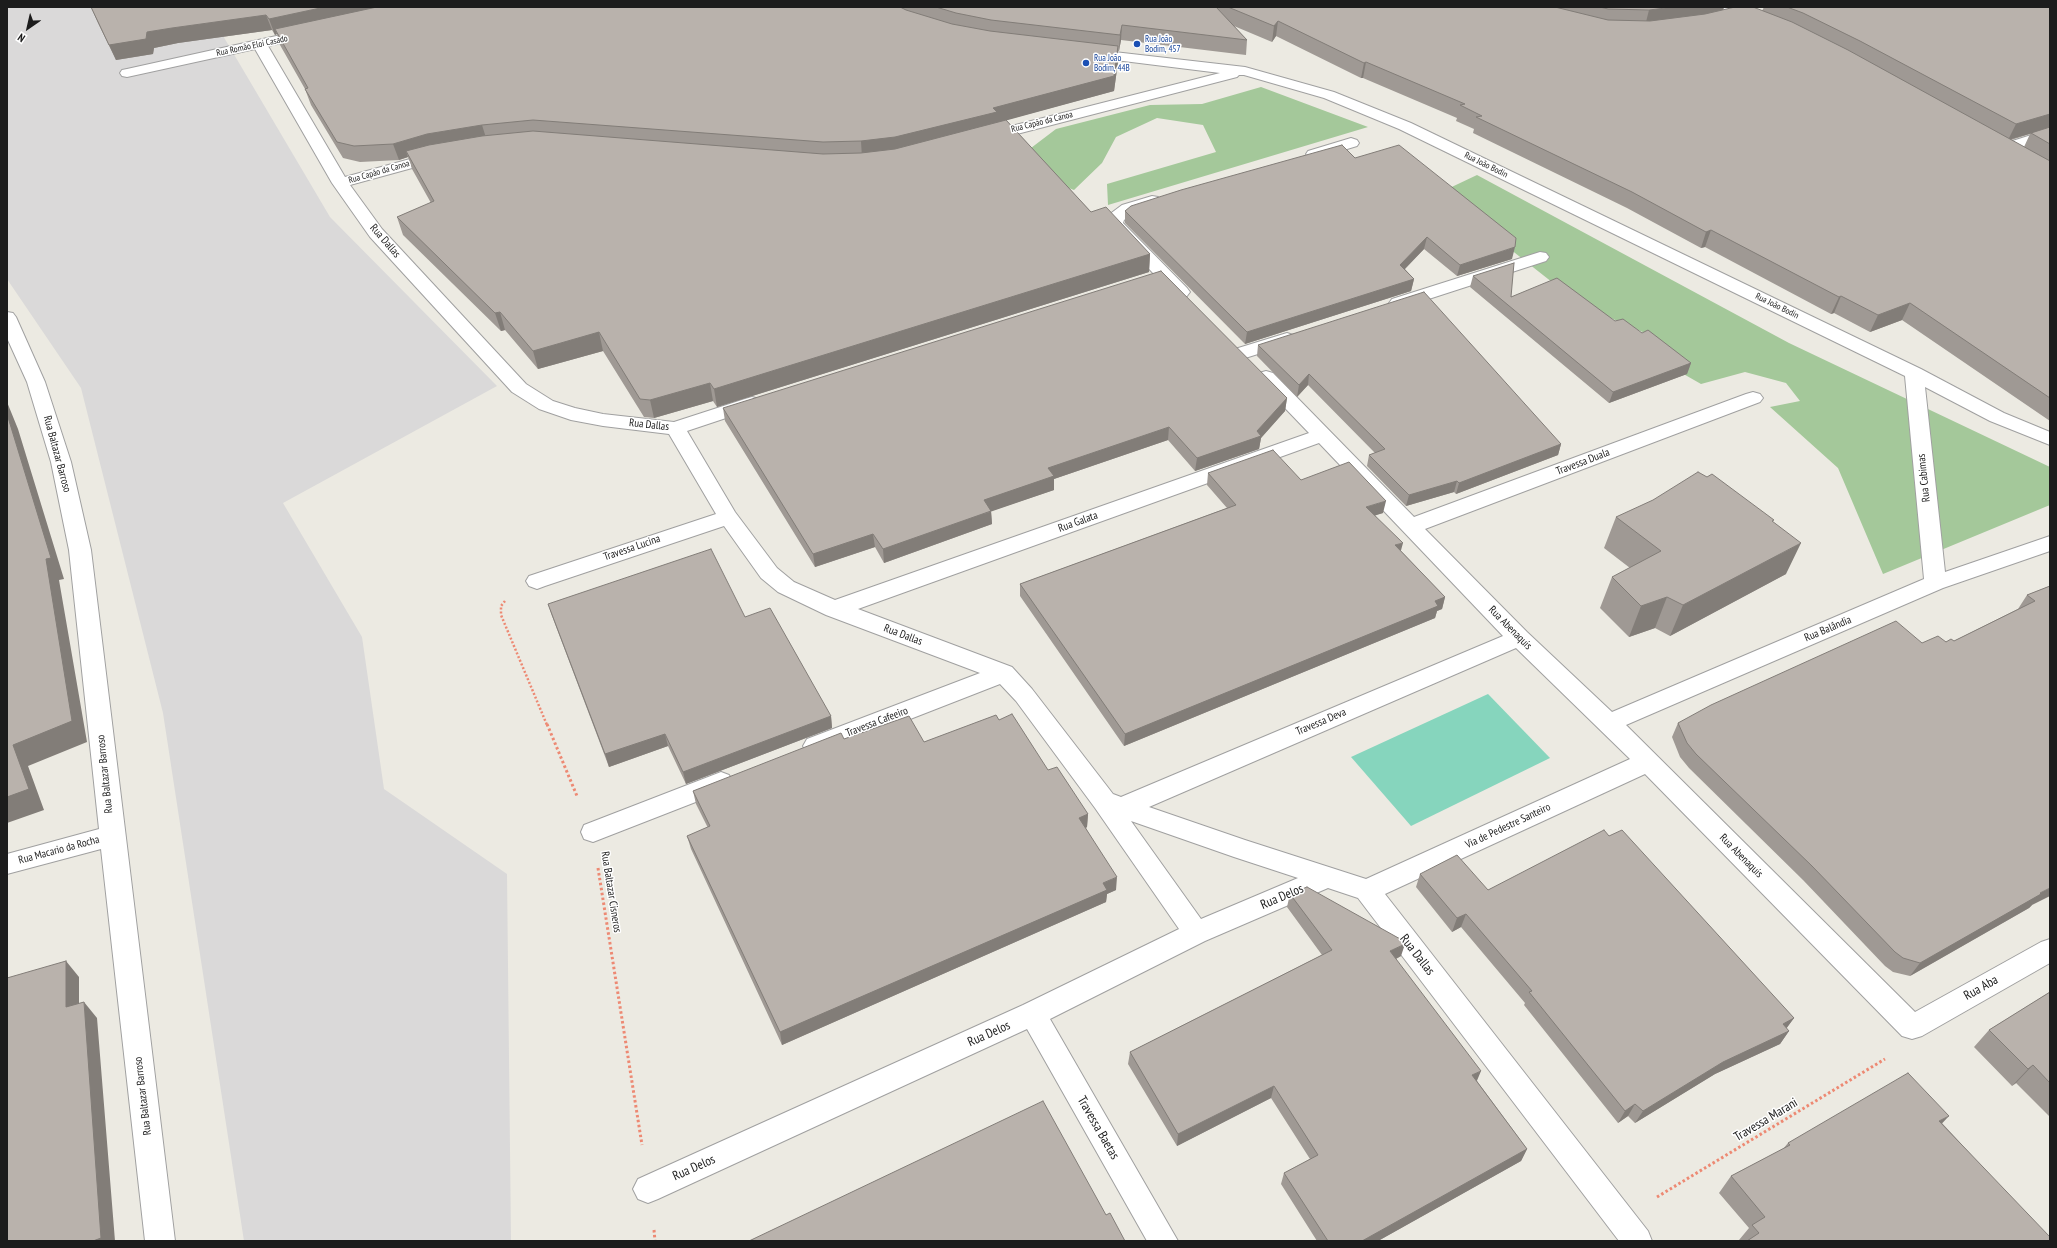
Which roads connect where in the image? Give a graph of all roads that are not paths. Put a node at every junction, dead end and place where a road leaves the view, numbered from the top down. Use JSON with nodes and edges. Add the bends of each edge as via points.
{"nodes":[{"id":1,"x":1762,"y":9,"type":"edge"},
{"id":2,"x":1722,"y":13,"type":"edge"},
{"id":3,"x":1742,"y":14,"type":"junction"},
{"id":4,"x":1770,"y":25,"type":"edge"},
{"id":5,"x":320,"y":31,"type":"edge"},
{"id":6,"x":259,"y":44,"type":"junction"},
{"id":7,"x":1074,"y":51,"type":"edge"},
{"id":8,"x":1245,"y":71,"type":"junction"},
{"id":9,"x":126,"y":73,"type":"dead end"},
{"id":10,"x":2050,"y":134,"type":"edge"},
{"id":11,"x":972,"y":140,"type":"edge"},
{"id":12,"x":1351,"y":142,"type":"dead end"},
{"id":13,"x":456,"y":153,"type":"edge"},
{"id":14,"x":1298,"y":158,"type":"edge"},
{"id":15,"x":2025,"y":159,"type":"edge"},
{"id":16,"x":340,"y":183,"type":"junction"},
{"id":17,"x":1163,"y":198,"type":"edge"},
{"id":18,"x":1540,"y":257,"type":"dead end"},
{"id":19,"x":1197,"y":308,"type":"edge"},
{"id":20,"x":1384,"y":308,"type":"edge"},
{"id":21,"x":7,"y":318,"type":"edge"},
{"id":22,"x":1302,"y":334,"type":"edge"},
{"id":23,"x":1226,"y":336,"type":"edge"},
{"id":24,"x":1242,"y":353,"type":"junction"},
{"id":25,"x":1914,"y":373,"type":"junction"},
{"id":26,"x":771,"y":397,"type":"edge"},
{"id":27,"x":1753,"y":398,"type":"dead end"},
{"id":28,"x":675,"y":428,"type":"junction"},
{"id":29,"x":1322,"y":435,"type":"junction"},
{"id":30,"x":2050,"y":439,"type":"edge"},
{"id":31,"x":728,"y":517,"type":"junction"},
{"id":32,"x":1412,"y":526,"type":"junction"},
{"id":33,"x":2050,"y":543,"type":"edge"},
{"id":34,"x":537,"y":581,"type":"road end"},
{"id":35,"x":1935,"y":583,"type":"junction"},
{"id":36,"x":834,"y":609,"type":"junction"},
{"id":37,"x":1519,"y":638,"type":"junction"},
{"id":38,"x":1004,"y":673,"type":"junction"},
{"id":39,"x":1609,"y":723,"type":"junction"},
{"id":40,"x":798,"y":752,"type":"edge"},
{"id":41,"x":1648,"y":762,"type":"junction"},
{"id":42,"x":740,"y":775,"type":"edge"},
{"id":43,"x":1113,"y":804,"type":"junction"},
{"id":44,"x":593,"y":832,"type":"road end"},
{"id":45,"x":112,"y":836,"type":"junction"},
{"id":46,"x":7,"y":864,"type":"edge"},
{"id":47,"x":1328,"y":878,"type":"junction"},
{"id":48,"x":1367,"y":890,"type":"junction"},
{"id":49,"x":1196,"y":933,"type":"junction"},
{"id":50,"x":2050,"y":950,"type":"edge"},
{"id":51,"x":1032,"y":1014,"type":"junction"},
{"id":52,"x":1912,"y":1027,"type":"joint"},
{"id":53,"x":648,"y":1189,"type":"road end"},
{"id":54,"x":160,"y":1241,"type":"edge"},
{"id":55,"x":1163,"y":1241,"type":"edge"},
{"id":56,"x":1637,"y":1241,"type":"edge"}],
"edges":[{"from":1,"to":3,"type":"street"},
{"from":2,"to":3,"type":"street"},
{"from":3,"to":4,"type":"street"},
{"from":5,"to":6,"type":"street","name":"Rua Romão Eloi Casado"},
{"from":6,"to":9,"type":"street","name":"Rua Romão Eloi Casado"},
{"from":6,"to":16,"type":"street","name":"Rua Dallas"},
{"from":7,"to":8,"type":"street","name":"Rua João Bodin"},
{"from":8,"to":11,"type":"street","name":"Rua Capão da Canoa"},
{"from":8,"to":25,"type":"street","name":"Rua João Bodin","via":[[1329,96],[1405,126]]},
{"from":10,"to":15,"type":"street","via":[[2000,144]]},
{"from":12,"to":14,"type":"street"},
{"from":13,"to":16,"type":"street","name":"Rua Capão da Canoa","via":[[432,157]]},
{"from":16,"to":28,"type":"street","name":"Rua Dallas","via":[[376,233],[520,388],[546,405],[571,414]]},
{"from":17,"to":19,"type":"street","via":[[1128,209],[1116,218],[1114,224],[1156,277]]},
{"from":18,"to":20,"type":"street"},
{"from":21,"to":45,"type":"street","name":"Rua Baltazar Barroso","via":[[36,382],[61,462],[80,550]]},
{"from":22,"to":24,"type":"street"},
{"from":23,"to":24,"type":"street","name":"Rua Abenaquis"},
{"from":24,"to":29,"type":"street","name":"Rua Abenaquis"},
{"from":25,"to":30,"type":"street","name":"Rua João Bodin","via":[[1997,417]]},
{"from":25,"to":35,"type":"street","name":"Rua Cabimas"},
{"from":26,"to":28,"type":"street"},
{"from":27,"to":32,"type":"street","name":"Travessa Duala"},
{"from":28,"to":31,"type":"street","name":"Rua Dallas"},
{"from":29,"to":32,"type":"street","name":"Rua Abenaquis"},
{"from":29,"to":36,"type":"street","name":"Rua Galata"},
{"from":31,"to":34,"type":"street","name":"Travessa Lucina"},
{"from":31,"to":36,"type":"street","name":"Rua Dallas","via":[[769,573],[786,587]]},
{"from":32,"to":37,"type":"street","name":"Rua Abenaquis"},
{"from":33,"to":35,"type":"street","name":"Rua Balândia"},
{"from":35,"to":39,"type":"street","name":"Rua Balândia"},
{"from":36,"to":38,"type":"street","name":"Rua Dallas"},
{"from":37,"to":39,"type":"street","name":"Rua Abenaquis"},
{"from":37,"to":43,"type":"street","name":"Travessa Deva"},
{"from":38,"to":40,"type":"street","name":"Travessa Cafeeiro"},
{"from":38,"to":43,"type":"street","name":"Rua Dallas"},
{"from":39,"to":41,"type":"street","name":"Rua Abenaquis"},
{"from":41,"to":48,"type":"street","name":"Via de Pedestre Santeiro"},
{"from":41,"to":52,"type":"street","name":"Rua Abenaquis"},
{"from":42,"to":44,"type":"street"},
{"from":43,"to":47,"type":"street"},
{"from":43,"to":49,"type":"street","name":"Rua Dallas"},
{"from":45,"to":46,"type":"street","name":"Rua Macario da Rocha"},
{"from":45,"to":54,"type":"street","name":"Rua Baltazar Barroso"},
{"from":47,"to":48,"type":"street"},
{"from":47,"to":49,"type":"street","name":"Rua Delos"},
{"from":48,"to":56,"type":"street","name":"Rua Dallas"},
{"from":49,"to":51,"type":"street","name":"Rua Delos"},
{"from":50,"to":52,"type":"street","name":"Rua Aba"},
{"from":51,"to":53,"type":"street","name":"Rua Delos"},
{"from":51,"to":55,"type":"street","name":"Travessa Baetas"}]}
